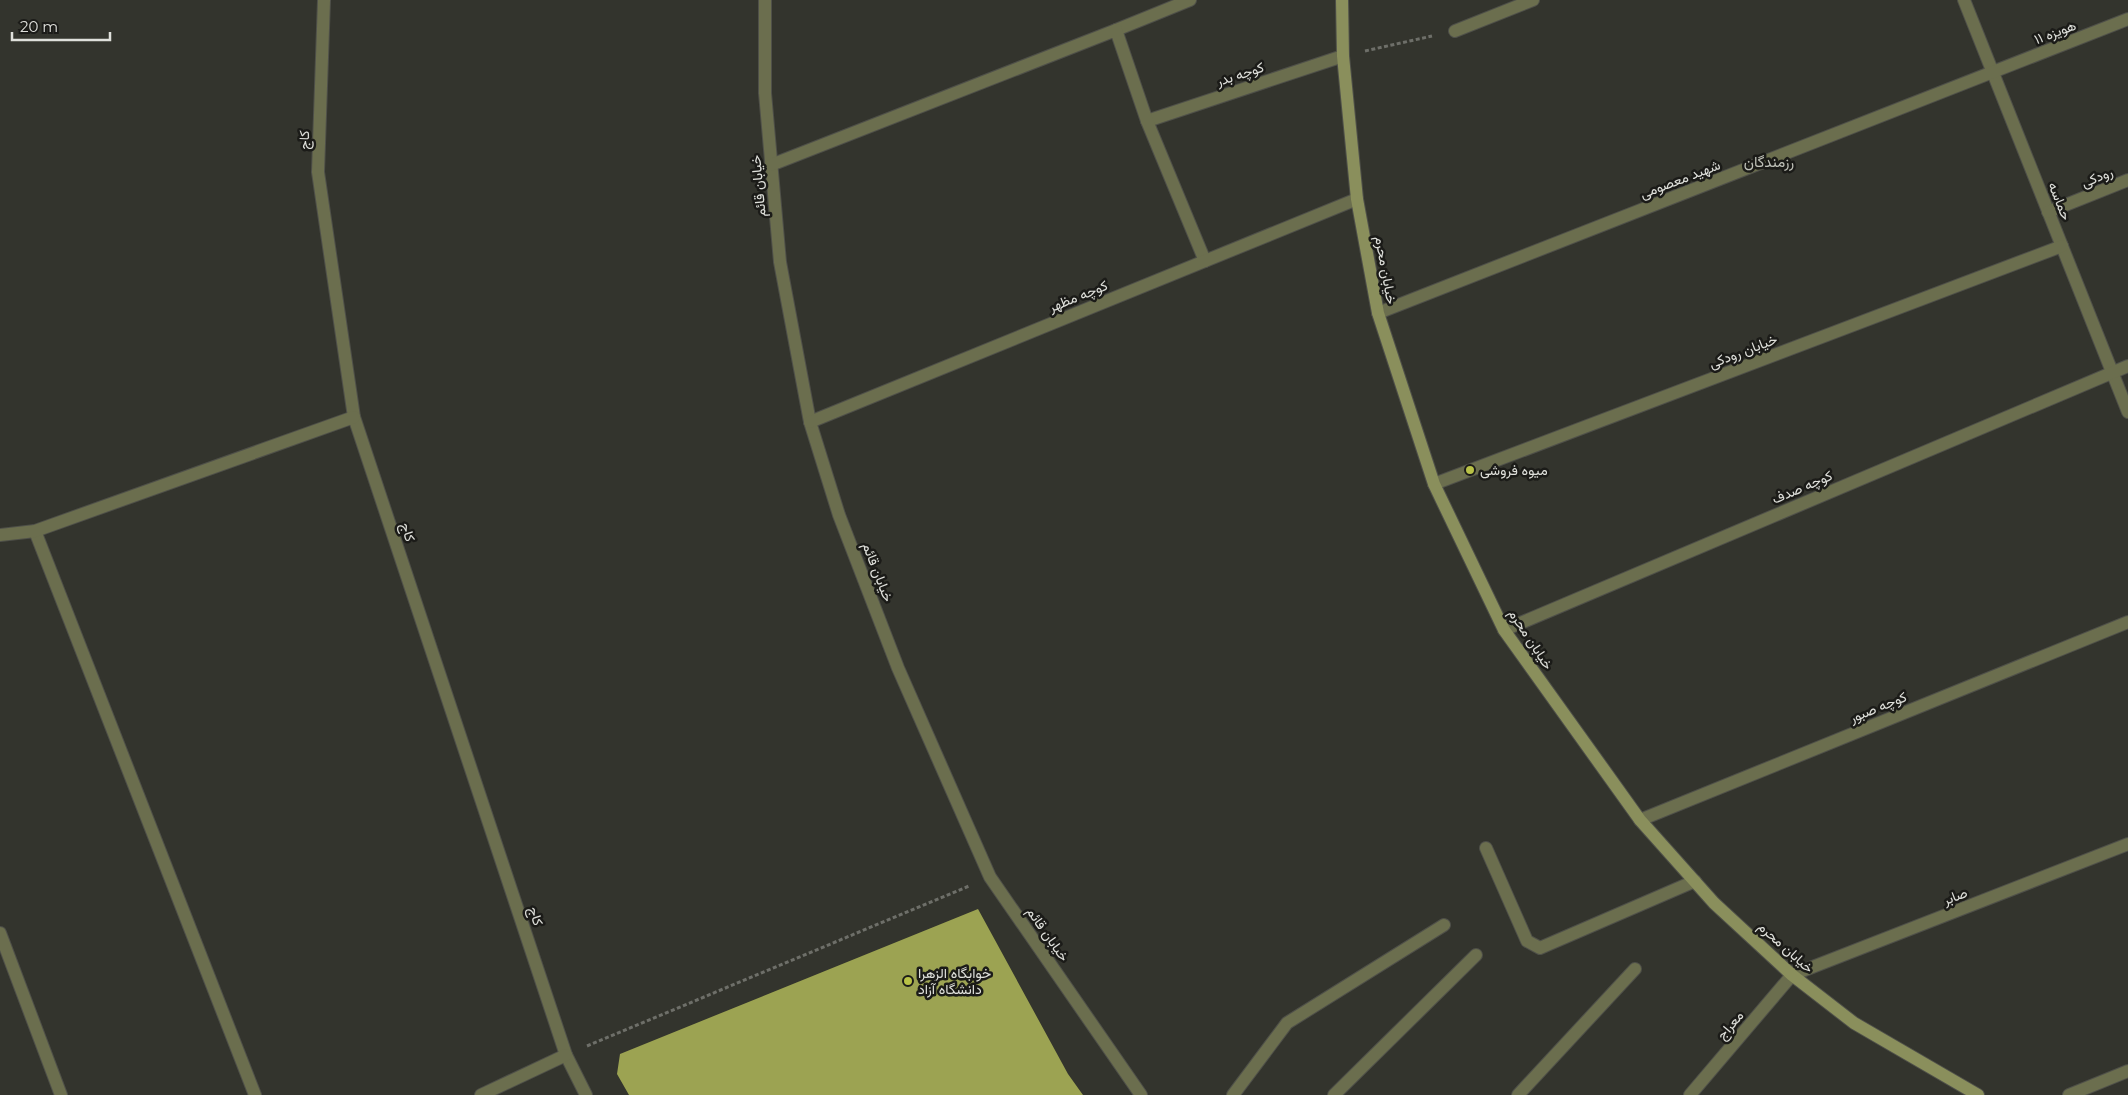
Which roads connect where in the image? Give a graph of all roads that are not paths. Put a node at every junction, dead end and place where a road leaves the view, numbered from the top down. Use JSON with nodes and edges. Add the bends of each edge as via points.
{"nodes":[{"id":1,"x":324,"y":0,"type":"edge"},
{"id":2,"x":765,"y":0,"type":"edge"},
{"id":3,"x":1190,"y":0,"type":"edge"},
{"id":4,"x":1342,"y":0,"type":"edge"},
{"id":5,"x":1533,"y":0,"type":"edge"},
{"id":6,"x":1964,"y":0,"type":"edge"},
{"id":7,"x":2128,"y":19,"type":"edge"},
{"id":8,"x":1116,"y":30,"type":"junction"},
{"id":9,"x":1455,"y":31,"type":"road end"},
{"id":10,"x":1343,"y":56,"type":"junction"},
{"id":11,"x":1993,"y":72,"type":"junction"},
{"id":12,"x":1148,"y":121,"type":"junction"},
{"id":13,"x":771,"y":165,"type":"junction"},
{"id":14,"x":2128,"y":180,"type":"edge"},
{"id":15,"x":1357,"y":199,"type":"junction"},
{"id":16,"x":2048,"y":212,"type":"junction"},
{"id":17,"x":2062,"y":246,"type":"junction"},
{"id":18,"x":1206,"y":261,"type":"junction"},
{"id":19,"x":1378,"y":313,"type":"junction"},
{"id":20,"x":2128,"y":366,"type":"edge"},
{"id":21,"x":2112,"y":372,"type":"junction"},
{"id":22,"x":2128,"y":412,"type":"edge"},
{"id":23,"x":354,"y":417,"type":"junction"},
{"id":24,"x":810,"y":422,"type":"junction"},
{"id":25,"x":1434,"y":484,"type":"junction"},
{"id":26,"x":35,"y":531,"type":"junction"},
{"id":27,"x":0,"y":535,"type":"edge"},
{"id":28,"x":2128,"y":622,"type":"edge"},
{"id":29,"x":1504,"y":630,"type":"junction"},
{"id":30,"x":1640,"y":820,"type":"junction"},
{"id":31,"x":2128,"y":844,"type":"edge"},
{"id":32,"x":1486,"y":848,"type":"dead end"},
{"id":33,"x":1695,"y":881,"type":"junction"},
{"id":34,"x":1444,"y":925,"type":"dead end"},
{"id":35,"x":0,"y":933,"type":"edge"},
{"id":36,"x":1476,"y":955,"type":"dead end"},
{"id":37,"x":1635,"y":969,"type":"dead end"},
{"id":38,"x":1792,"y":975,"type":"junction"},
{"id":39,"x":566,"y":1055,"type":"junction"},
{"id":40,"x":2128,"y":1071,"type":"edge"},
{"id":41,"x":61,"y":1095,"type":"edge"},
{"id":42,"x":255,"y":1095,"type":"edge"},
{"id":43,"x":481,"y":1095,"type":"edge"},
{"id":44,"x":586,"y":1095,"type":"edge"},
{"id":45,"x":1141,"y":1095,"type":"edge"},
{"id":46,"x":1233,"y":1095,"type":"edge"},
{"id":47,"x":1334,"y":1095,"type":"edge"},
{"id":48,"x":1518,"y":1095,"type":"edge"},
{"id":49,"x":1690,"y":1095,"type":"edge"},
{"id":50,"x":1978,"y":1095,"type":"edge"},
{"id":51,"x":2069,"y":1095,"type":"edge"}],
"edges":[{"from":1,"to":23,"type":"street","name":"کاج","via":[[318,172]]},
{"from":2,"to":13,"type":"street","name":"خیابان قائم","via":[[765,93]]},
{"from":3,"to":8,"type":"street"},
{"from":4,"to":10,"type":"street","name":"خیابان محرم"},
{"from":5,"to":9,"type":"street"},
{"from":6,"to":11,"type":"street","name":"حماسه"},
{"from":7,"to":11,"type":"street","name":"هویزه ۱۱"},
{"from":8,"to":12,"type":"street"},
{"from":8,"to":13,"type":"street"},
{"from":10,"to":12,"type":"street","name":"کوچه بدر"},
{"from":10,"to":15,"type":"street","name":"خیابان محرم"},
{"from":11,"to":16,"type":"street","name":"حماسه"},
{"from":11,"to":19,"type":"street","name":"شهید معصومی"},
{"from":12,"to":18,"type":"street"},
{"from":13,"to":24,"type":"street","name":"خیابان قائم","via":[[780,262]]},
{"from":14,"to":16,"type":"street","name":"رودکی"},
{"from":15,"to":18,"type":"street","name":"کوچه مظهر"},
{"from":15,"to":19,"type":"street","name":"خیابان محرم"},
{"from":16,"to":17,"type":"street","name":"حماسه"},
{"from":17,"to":21,"type":"street","name":"حماسه"},
{"from":17,"to":25,"type":"street","name":"خیابان رودکی"},
{"from":18,"to":24,"type":"street","name":"کوچه مظهر"},
{"from":19,"to":25,"type":"street","name":"خیابان محرم"},
{"from":20,"to":21,"type":"street","name":"کوچه صدف"},
{"from":21,"to":22,"type":"street","name":"حماسه"},
{"from":21,"to":29,"type":"street","name":"کوچه صدف"},
{"from":23,"to":26,"type":"street"},
{"from":23,"to":39,"type":"street","name":"کاج"},
{"from":24,"to":45,"type":"street","name":"خیابان قائم","via":[[839,515],[898,668],[990,877]]},
{"from":25,"to":29,"type":"street","name":"خیابان محرم"},
{"from":26,"to":27,"type":"street"},
{"from":26,"to":42,"type":"street"},
{"from":28,"to":30,"type":"street","name":"کوچه صبور"},
{"from":29,"to":30,"type":"street","name":"خیابان محرم"},
{"from":30,"to":33,"type":"street","name":"خیابان محرم"},
{"from":31,"to":38,"type":"street","name":"صابر"},
{"from":32,"to":33,"type":"street","via":[[1527,941],[1540,948]]},
{"from":33,"to":38,"type":"street","name":"خیابان محرم","via":[[1714,903]]},
{"from":34,"to":46,"type":"street","via":[[1288,1024]]},
{"from":35,"to":41,"type":"street"},
{"from":36,"to":47,"type":"street"},
{"from":37,"to":48,"type":"street"},
{"from":38,"to":49,"type":"street","name":"معراج"},
{"from":38,"to":50,"type":"street","name":"خیابان محرم","via":[[1854,1023]]},
{"from":39,"to":43,"type":"street"},
{"from":39,"to":44,"type":"street","name":"کاج"},
{"from":40,"to":51,"type":"street"}]}
